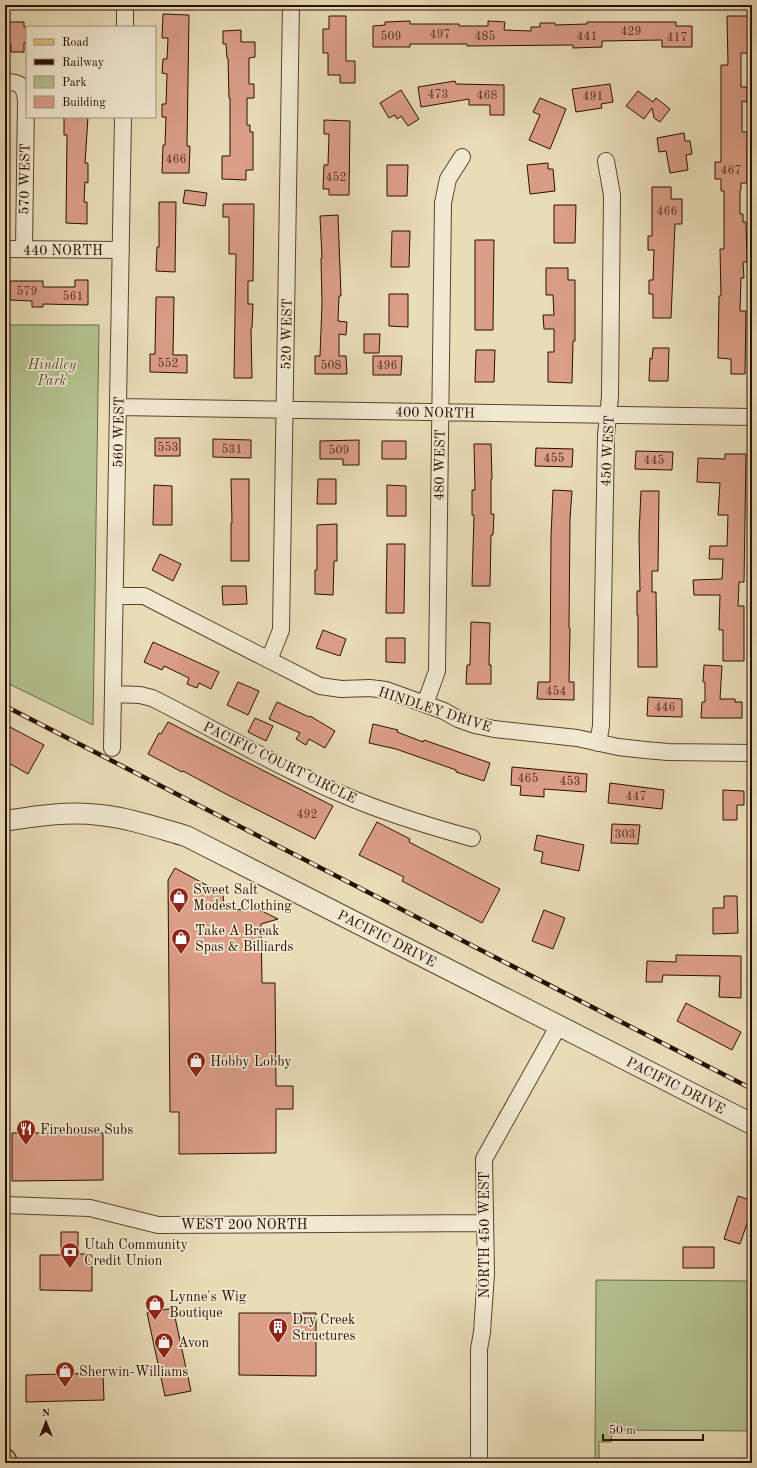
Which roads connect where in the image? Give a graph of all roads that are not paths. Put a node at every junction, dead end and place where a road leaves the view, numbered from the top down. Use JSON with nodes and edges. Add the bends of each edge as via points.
{"nodes":[{"id":1,"x":125,"y":5,"type":"edge"},
{"id":2,"x":291,"y":5,"type":"edge"},
{"id":3,"x":125,"y":26,"type":"edge"},
{"id":4,"x":13,"y":83,"type":"edge"},
{"id":5,"x":123,"y":118,"type":"edge"},
{"id":6,"x":462,"y":157,"type":"dead end"},
{"id":7,"x":606,"y":161,"type":"dead end"},
{"id":8,"x":5,"y":249,"type":"edge"},
{"id":9,"x":24,"y":249,"type":"junction"},
{"id":10,"x":121,"y":250,"type":"junction"},
{"id":11,"x":118,"y":407,"type":"junction"},
{"id":12,"x":285,"y":410,"type":"junction"},
{"id":13,"x":440,"y":412,"type":"junction"},
{"id":14,"x":608,"y":415,"type":"junction"},
{"id":15,"x":752,"y":417,"type":"edge"},
{"id":16,"x":115,"y":596,"type":"junction"},
{"id":17,"x":269,"y":660,"type":"junction"},
{"id":18,"x":113,"y":694,"type":"junction"},
{"id":19,"x":425,"y":704,"type":"junction"},
{"id":20,"x":598,"y":743,"type":"junction"},
{"id":21,"x":112,"y":748,"type":"dead end"},
{"id":22,"x":752,"y":752,"type":"edge"},
{"id":23,"x":5,"y":821,"type":"edge"},
{"id":24,"x":472,"y":838,"type":"dead end"},
{"id":25,"x":558,"y":1025,"type":"junction"},
{"id":26,"x":752,"y":1124,"type":"edge"},
{"id":27,"x":5,"y":1205,"type":"edge"},
{"id":28,"x":485,"y":1223,"type":"junction"},
{"id":29,"x":5,"y":1460,"type":"edge"},
{"id":30,"x":6,"y":1463,"type":"edge"},
{"id":31,"x":479,"y":1463,"type":"edge"}],
"edges":[{"from":1,"to":3,"type":"street"},
{"from":2,"to":12,"type":"street","name":"520 WEST"},
{"from":4,"to":9,"type":"street","name":"570 WEST","via":[[24,91],[26,100]]},
{"from":5,"to":10,"type":"street","name":"560 WEST"},
{"from":6,"to":13,"type":"street","name":"480 WEST","via":[[448,179],[443,203]]},
{"from":7,"to":14,"type":"street","name":"450 WEST","via":[[612,195]]},
{"from":8,"to":9,"type":"street","name":"440 NORTH"},
{"from":9,"to":10,"type":"street","name":"440 NORTH"},
{"from":10,"to":11,"type":"street","name":"560 WEST"},
{"from":11,"to":12,"type":"street","name":"400 NORTH"},
{"from":11,"to":16,"type":"street","name":"560 WEST"},
{"from":12,"to":13,"type":"street","name":"400 NORTH"},
{"from":12,"to":17,"type":"street","name":"520 WEST","via":[[281,630]]},
{"from":13,"to":14,"type":"street","name":"400 NORTH"},
{"from":13,"to":19,"type":"street","name":"480 WEST","via":[[437,671]]},
{"from":14,"to":15,"type":"street","name":"400 NORTH"},
{"from":14,"to":20,"type":"street","name":"450 WEST","via":[[602,726]]},
{"from":16,"to":17,"type":"street","name":"HINDLEY DRIVE","via":[[144,596]]},
{"from":16,"to":18,"type":"street","name":"560 WEST"},
{"from":17,"to":19,"type":"street","name":"HINDLEY DRIVE","via":[[320,686],[386,690]]},
{"from":18,"to":21,"type":"street","name":"560 WEST"},
{"from":18,"to":24,"type":"street","name":"PACIFIC COURT CIRCLE","via":[[152,698],[340,794],[438,829]]},
{"from":19,"to":20,"type":"street","name":"HINDLEY DRIVE","via":[[475,725]]},
{"from":20,"to":22,"type":"street","name":"HINDLEY DRIVE","via":[[668,752]]},
{"from":23,"to":25,"type":"street","name":"PACIFIC DRIVE","via":[[68,813],[100,815],[186,836]]},
{"from":25,"to":26,"type":"street","name":"PACIFIC DRIVE"},
{"from":25,"to":28,"type":"street","name":"NORTH 450 WEST","via":[[484,1159]]},
{"from":27,"to":28,"type":"street","name":"WEST 200 NORTH","via":[[90,1208],[158,1225]]},
{"from":28,"to":31,"type":"street","name":"NORTH 450 WEST","via":[[486,1274],[479,1349]]},
{"from":29,"to":30,"type":"main road"}]}
